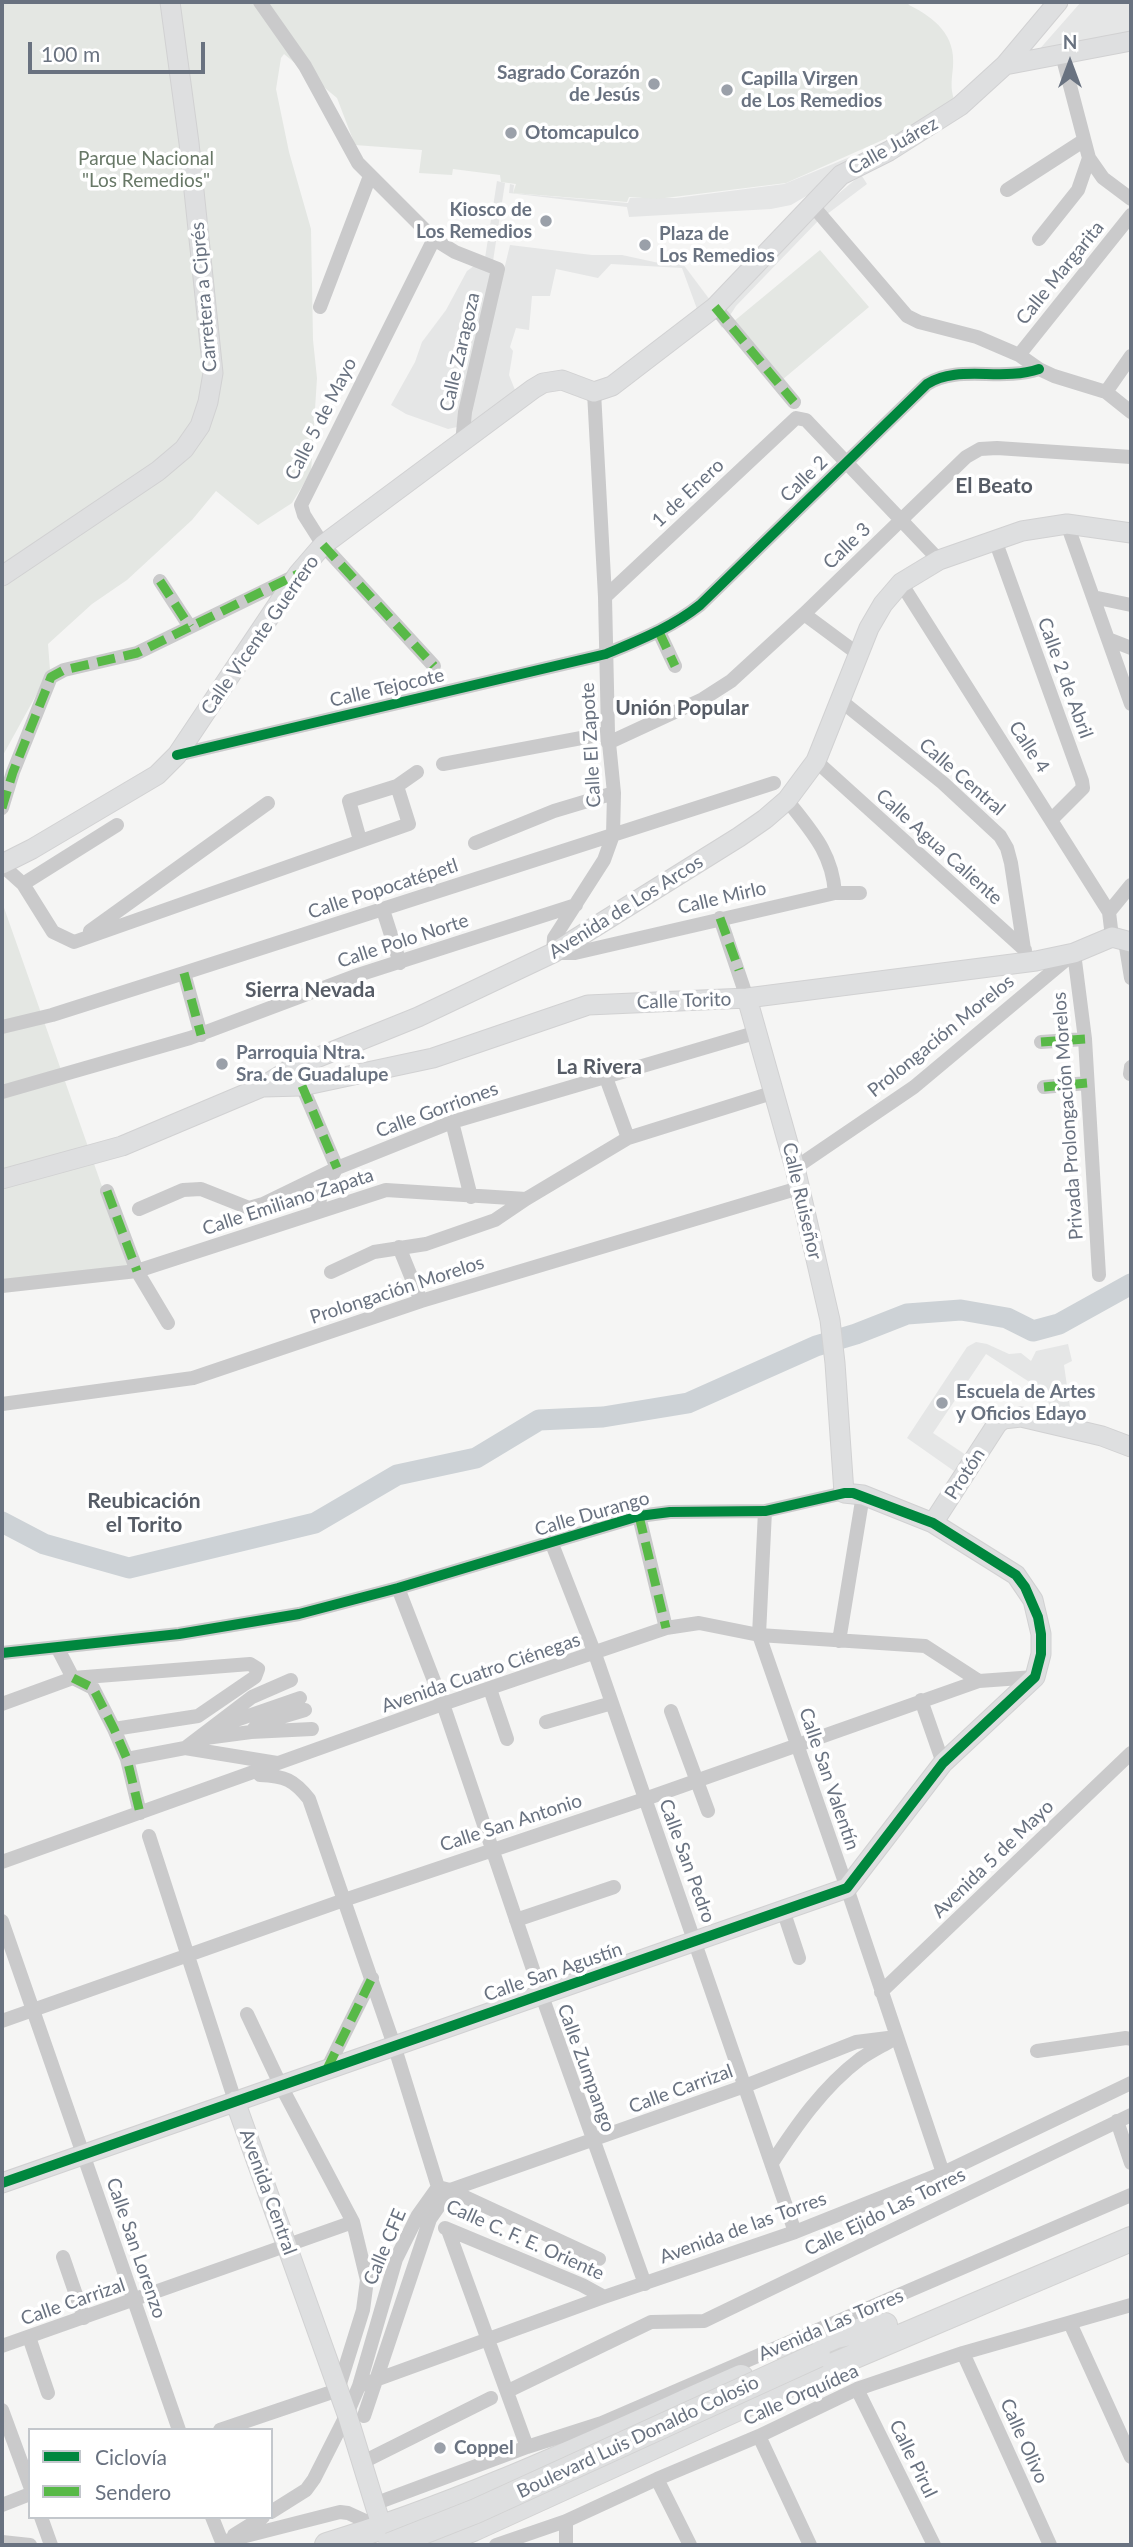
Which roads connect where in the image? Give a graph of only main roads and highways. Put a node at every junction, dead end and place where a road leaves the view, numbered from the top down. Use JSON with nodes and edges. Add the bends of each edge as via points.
{"nodes":[{"id":1,"x":170,"y":2,"type":"edge"},
{"id":2,"x":1058,"y":2,"type":"edge"},
{"id":3,"x":1131,"y":41,"type":"edge"},
{"id":4,"x":1005,"y":65,"type":"junction"},
{"id":5,"x":594,"y":392,"type":"joint"},
{"id":6,"x":1131,"y":533,"type":"edge"},
{"id":7,"x":2,"y":576,"type":"edge"},
{"id":8,"x":2,"y":865,"type":"edge"},
{"id":9,"x":1123,"y":940,"type":"edge"},
{"id":10,"x":747,"y":998,"type":"junction"},
{"id":11,"x":262,"y":1087,"type":"junction"},
{"id":12,"x":2,"y":1179,"type":"edge"},
{"id":13,"x":1131,"y":1447,"type":"edge"},
{"id":14,"x":933,"y":1523,"type":"junction"},
{"id":15,"x":235,"y":2101,"type":"junction"},
{"id":16,"x":2,"y":2183,"type":"edge"},
{"id":17,"x":1131,"y":2222,"type":"edge"},
{"id":18,"x":1131,"y":2239,"type":"edge"},
{"id":19,"x":885,"y":2334,"type":"junction"},
{"id":20,"x":820,"y":2363,"type":"junction"},
{"id":21,"x":388,"y":2540,"type":"edge"},
{"id":22,"x":327,"y":2545,"type":"edge"},
{"id":23,"x":431,"y":2545,"type":"edge"},
{"id":24,"x":451,"y":2545,"type":"edge"}],
"edges":[{"from":1,"to":7,"type":"main road","name":"Carretera a Ciprés","via":[[212,360],[208,402],[200,426],[184,449],[158,471]]},
{"from":2,"to":4,"type":"main road","name":"Calle Juárez"},
{"from":3,"to":4,"type":"main road"},
{"from":4,"to":5,"type":"main road","name":"Calle Juárez","via":[[945,116],[841,175],[715,307],[612,386]]},
{"from":5,"to":8,"type":"main road","name":"Calle Vicente Guerrero","via":[[562,380],[543,383],[323,545],[298,574],[177,755],[157,775]]},
{"from":6,"to":11,"type":"main road","name":"Avenida de Los Arcos","via":[[1067,524],[1022,531],[939,560],[901,583],[869,628],[816,761],[787,800],[765,819],[553,953],[418,1017],[294,1067]]},
{"from":9,"to":10,"type":"main road","name":"Calle Torito","via":[[1074,953],[1030,955]]},
{"from":10,"to":11,"type":"main road","name":"Calle Torito","via":[[588,1005],[433,1058],[302,1086]]},
{"from":10,"to":14,"type":"main road","name":"Calle Ruiseñor","via":[[795,1168],[830,1321],[854,1494]]},
{"from":11,"to":12,"type":"main road","name":"Avenida de Los Arcos","via":[[122,1146]]},
{"from":13,"to":14,"type":"main road","name":"Protón","via":[[1021,1417],[1003,1419]]},
{"from":14,"to":15,"type":"main road","name":"Calle San Agustín","via":[[1016,1575],[1038,1617],[1041,1654],[1035,1677],[943,1763],[847,1888]]},
{"from":15,"to":16,"type":"main road","name":"Calle San Agustín"},
{"from":15,"to":21,"type":"main road","name":"Avenida Central","via":[[338,2390],[356,2415],[362,2463]]},
{"from":17,"to":19,"type":"highway","name":"Avenida Las Torres"},
{"from":18,"to":19,"type":"highway","name":"Avenida Las Torres"},
{"from":19,"to":20,"type":"highway","name":"Boulevard Luis Donaldo Colosio"},
{"from":19,"to":21,"type":"highway","via":[[836,2336],[534,2468]]},
{"from":19,"to":24,"type":"highway","via":[[858,2363]]},
{"from":20,"to":21,"type":"highway","name":"Boulevard Luis Donaldo Colosio","bridge":true,"via":[[477,2511]]},
{"from":20,"to":23,"type":"highway","name":"Boulevard Luis Donaldo Colosio"},
{"from":21,"to":22,"type":"highway"}]}
